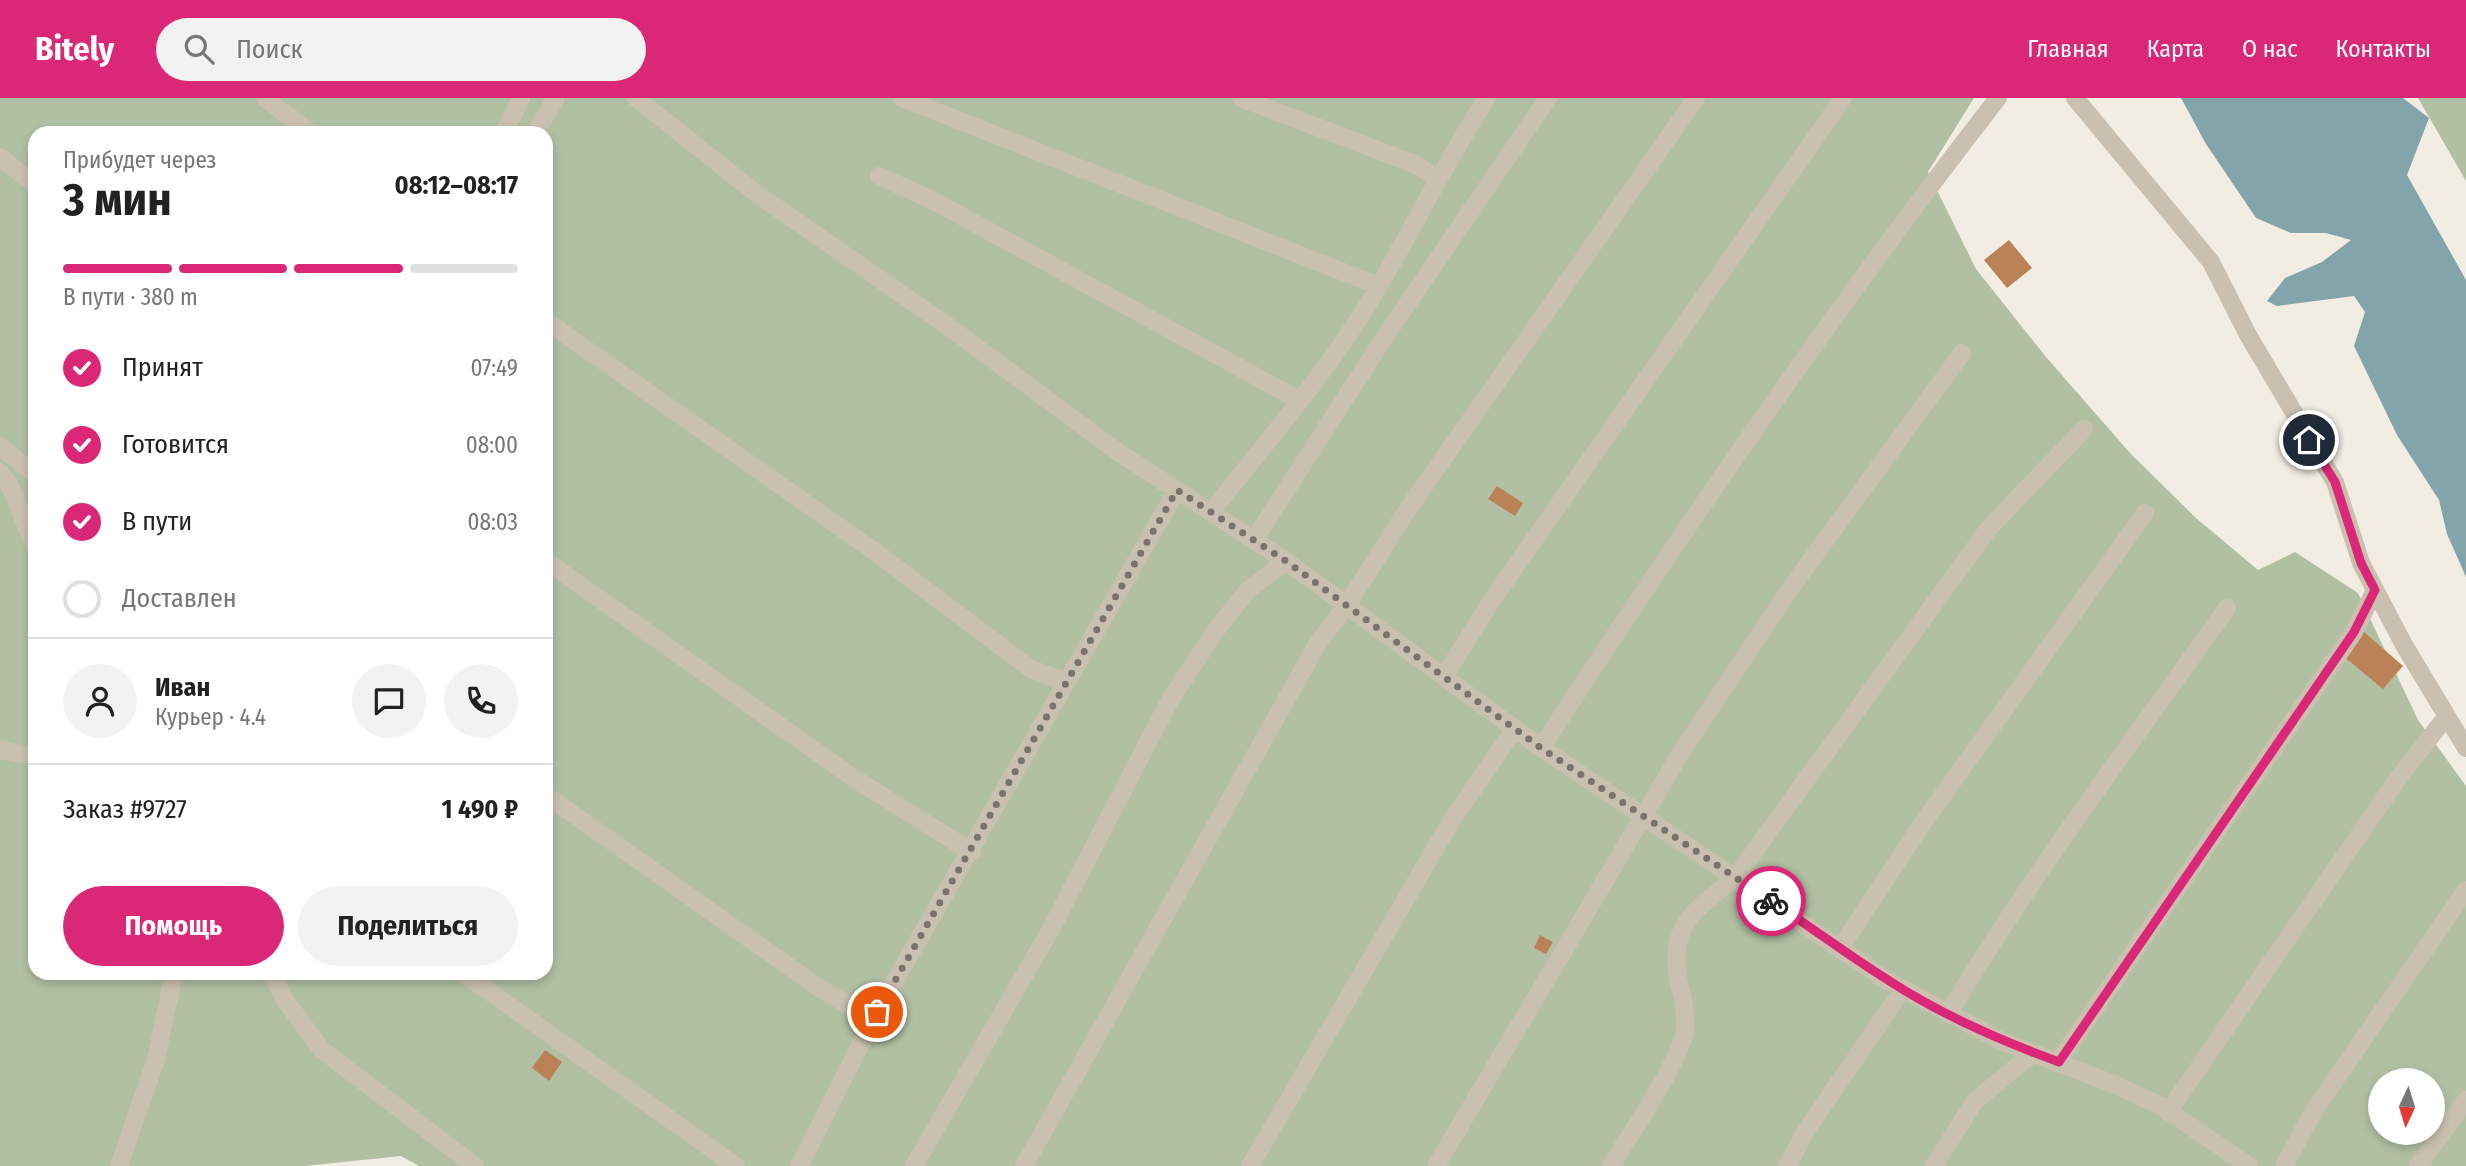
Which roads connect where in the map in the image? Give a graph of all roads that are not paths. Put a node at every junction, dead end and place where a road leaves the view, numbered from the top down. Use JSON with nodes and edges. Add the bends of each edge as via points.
{"nodes":[{"id":1,"x":265,"y":98,"type":"edge"},
{"id":2,"x":522,"y":98,"type":"edge"},
{"id":3,"x":556,"y":98,"type":"edge"},
{"id":4,"x":636,"y":98,"type":"edge"},
{"id":5,"x":902,"y":98,"type":"edge"},
{"id":6,"x":1241,"y":98,"type":"edge"},
{"id":7,"x":1487,"y":98,"type":"edge"},
{"id":8,"x":1548,"y":98,"type":"edge"},
{"id":9,"x":1696,"y":98,"type":"edge"},
{"id":10,"x":1843,"y":98,"type":"edge"},
{"id":11,"x":1998,"y":98,"type":"edge"},
{"id":12,"x":2076,"y":98,"type":"edge"},
{"id":13,"x":302,"y":126,"type":"edge"},
{"id":14,"x":508,"y":126,"type":"edge"},
{"id":15,"x":539,"y":126,"type":"edge"},
{"id":16,"x":0,"y":157,"type":"edge"},
{"id":17,"x":879,"y":176,"type":"dead end"},
{"id":18,"x":1437,"y":179,"type":"junction"},
{"id":19,"x":28,"y":180,"type":"edge"},
{"id":20,"x":1379,"y":286,"type":"junction"},
{"id":21,"x":553,"y":326,"type":"edge"},
{"id":22,"x":1962,"y":353,"type":"dead end"},
{"id":23,"x":1299,"y":400,"type":"junction"},
{"id":24,"x":2084,"y":429,"type":"dead end"},
{"id":25,"x":0,"y":446,"type":"edge"},
{"id":26,"x":28,"y":468,"type":"edge"},
{"id":27,"x":0,"y":472,"type":"edge"},
{"id":28,"x":1177,"y":490,"type":"junction"},
{"id":29,"x":1211,"y":512,"type":"junction"},
{"id":30,"x":2145,"y":513,"type":"dead end"},
{"id":31,"x":28,"y":532,"type":"edge"},
{"id":32,"x":1254,"y":540,"type":"junction"},
{"id":33,"x":1286,"y":561,"type":"junction"},
{"id":34,"x":553,"y":566,"type":"edge"},
{"id":35,"x":2375,"y":590,"type":"junction"},
{"id":36,"x":1347,"y":605,"type":"junction"},
{"id":37,"x":2227,"y":608,"type":"dead end"},
{"id":38,"x":1445,"y":675,"type":"junction"},
{"id":39,"x":1066,"y":682,"type":"junction"},
{"id":40,"x":2446,"y":717,"type":"junction"},
{"id":41,"x":1515,"y":728,"type":"junction"},
{"id":42,"x":1541,"y":748,"type":"junction"},
{"id":43,"x":2466,"y":748,"type":"edge"},
{"id":44,"x":0,"y":750,"type":"edge"},
{"id":45,"x":28,"y":755,"type":"edge"},
{"id":46,"x":553,"y":800,"type":"edge"},
{"id":47,"x":1641,"y":816,"type":"junction"},
{"id":48,"x":971,"y":852,"type":"junction"},
{"id":49,"x":1735,"y":878,"type":"junction"},
{"id":50,"x":2466,"y":890,"type":"edge"},
{"id":51,"x":1841,"y":947,"type":"junction"},
{"id":52,"x":172,"y":980,"type":"edge"},
{"id":53,"x":275,"y":980,"type":"edge"},
{"id":54,"x":473,"y":980,"type":"edge"},
{"id":55,"x":1903,"y":989,"type":"junction"},
{"id":56,"x":1948,"y":1014,"type":"junction"},
{"id":57,"x":873,"y":1021,"type":"junction"},
{"id":58,"x":2034,"y":1052,"type":"junction"},
{"id":59,"x":2059,"y":1062,"type":"junction"},
{"id":60,"x":2466,"y":1100,"type":"edge"},
{"id":61,"x":2168,"y":1112,"type":"junction"},
{"id":62,"x":119,"y":1166,"type":"edge"},
{"id":63,"x":475,"y":1166,"type":"edge"},
{"id":64,"x":736,"y":1166,"type":"edge"},
{"id":65,"x":799,"y":1166,"type":"edge"},
{"id":66,"x":914,"y":1166,"type":"edge"},
{"id":67,"x":1024,"y":1166,"type":"edge"},
{"id":68,"x":1250,"y":1166,"type":"edge"},
{"id":69,"x":1436,"y":1166,"type":"edge"},
{"id":70,"x":1611,"y":1166,"type":"edge"},
{"id":71,"x":1787,"y":1166,"type":"edge"},
{"id":72,"x":1934,"y":1166,"type":"edge"},
{"id":73,"x":2249,"y":1166,"type":"edge"},
{"id":74,"x":2284,"y":1166,"type":"edge"},
{"id":75,"x":2417,"y":1166,"type":"edge"}],
"edges":[{"from":1,"to":13,"type":"street"},
{"from":2,"to":14,"type":"street"},
{"from":3,"to":15,"type":"street"},
{"from":4,"to":28,"type":"street","via":[[757,194]]},
{"from":5,"to":20,"type":"street"},
{"from":6,"to":18,"type":"street","via":[[1417,165]]},
{"from":7,"to":18,"type":"street"},
{"from":8,"to":32,"type":"street","via":[[1384,338]]},
{"from":9,"to":36,"type":"street","via":[[1408,509]]},
{"from":10,"to":38,"type":"street","via":[[1492,600]]},
{"from":11,"to":42,"type":"street","via":[[1888,239],[1633,606]]},
{"from":12,"to":35,"type":"street","via":[[2211,261],[2248,335],[2335,482],[2361,563]]},
{"from":16,"to":19,"type":"street"},
{"from":17,"to":23,"type":"street"},
{"from":18,"to":20,"type":"street"},
{"from":20,"to":23,"type":"street"},
{"from":21,"to":39,"type":"street","via":[[874,551],[1031,669]]},
{"from":22,"to":47,"type":"street","via":[[1790,589]]},
{"from":23,"to":29,"type":"street"},
{"from":24,"to":49,"type":"street","via":[[1989,528]]},
{"from":25,"to":26,"type":"street"},
{"from":27,"to":31,"type":"street","via":[[11,486]]},
{"from":28,"to":29,"type":"street"},
{"from":28,"to":39,"type":"street"},
{"from":29,"to":32,"type":"street"},
{"from":30,"to":51,"type":"street","via":[[1920,827]]},
{"from":32,"to":33,"type":"street"},
{"from":33,"to":36,"type":"street"},
{"from":33,"to":66,"type":"street","via":[[1247,591],[1170,700],[1051,929]]},
{"from":34,"to":48,"type":"street","via":[[855,779]]},
{"from":35,"to":40,"type":"street"},
{"from":35,"to":59,"type":"street","via":[[2354,632]]},
{"from":36,"to":38,"type":"street"},
{"from":36,"to":67,"type":"street","via":[[1294,682]]},
{"from":37,"to":56,"type":"street"},
{"from":38,"to":41,"type":"street"},
{"from":39,"to":48,"type":"street"},
{"from":40,"to":43,"type":"street"},
{"from":40,"to":61,"type":"street"},
{"from":41,"to":42,"type":"street"},
{"from":41,"to":68,"type":"street","via":[[1450,823]]},
{"from":42,"to":47,"type":"street"},
{"from":44,"to":45,"type":"street"},
{"from":46,"to":57,"type":"street"},
{"from":47,"to":49,"type":"street"},
{"from":47,"to":69,"type":"street"},
{"from":48,"to":57,"type":"street"},
{"from":49,"to":51,"type":"street"},
{"from":49,"to":70,"type":"street","via":[[1696,909],[1676,943],[1684,1032],[1676,1057]]},
{"from":50,"to":74,"type":"street","via":[[2313,1112]]},
{"from":51,"to":55,"type":"street"},
{"from":52,"to":62,"type":"street","via":[[153,1070]]},
{"from":53,"to":63,"type":"street","via":[[322,1050]]},
{"from":54,"to":64,"type":"street"},
{"from":55,"to":56,"type":"street"},
{"from":55,"to":71,"type":"street","via":[[1807,1129]]},
{"from":56,"to":58,"type":"street"},
{"from":57,"to":65,"type":"street"},
{"from":58,"to":59,"type":"street"},
{"from":58,"to":72,"type":"street","via":[[1974,1102]]},
{"from":59,"to":61,"type":"street"},
{"from":60,"to":75,"type":"street"},
{"from":61,"to":73,"type":"street"}]}
